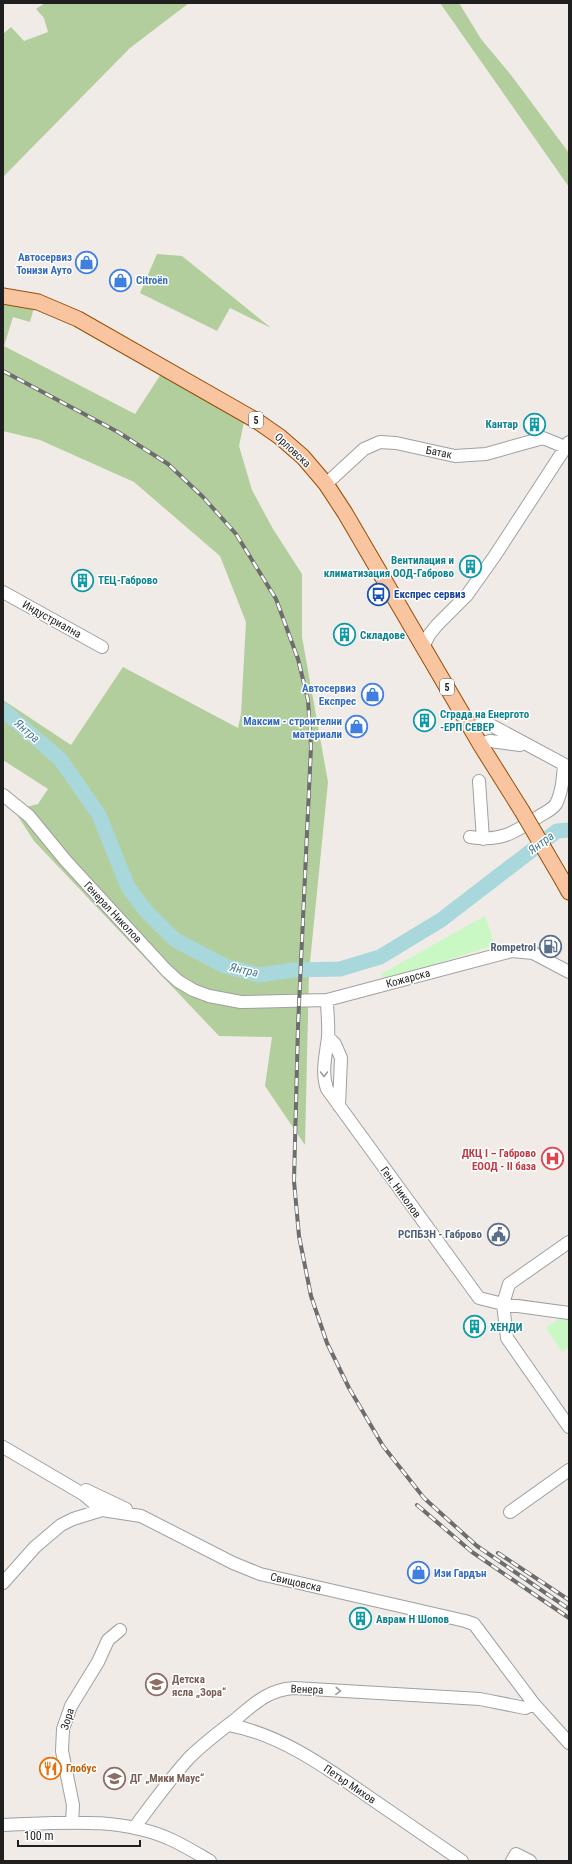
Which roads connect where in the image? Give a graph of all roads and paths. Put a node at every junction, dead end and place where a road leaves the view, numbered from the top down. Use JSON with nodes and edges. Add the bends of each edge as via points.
{"nodes":[{"id":1,"x":3,"y":296,"type":"edge"},
{"id":2,"x":567,"y":444,"type":"edge"},
{"id":3,"x":326,"y":484,"type":"junction"},
{"id":4,"x":3,"y":592,"type":"edge"},
{"id":5,"x":102,"y":647,"type":"dead end"},
{"id":6,"x":423,"y":647,"type":"junction"},
{"id":7,"x":471,"y":728,"type":"junction"},
{"id":8,"x":480,"y":744,"type":"junction"},
{"id":9,"x":526,"y":745,"type":"junction"},
{"id":10,"x":567,"y":766,"type":"edge"},
{"id":11,"x":479,"y":781,"type":"dead end"},
{"id":12,"x":3,"y":795,"type":"edge"},
{"id":13,"x":470,"y":837,"type":"dead end"},
{"id":14,"x":483,"y":839,"type":"junction"},
{"id":15,"x":566,"y":886,"type":"edge"},
{"id":16,"x":569,"y":972,"type":"edge"},
{"id":17,"x":327,"y":1000,"type":"junction"},
{"id":18,"x":241,"y":1002,"type":"joint"},
{"id":19,"x":328,"y":1037,"type":"junction"},
{"id":20,"x":339,"y":1106,"type":"junction"},
{"id":21,"x":569,"y":1242,"type":"edge"},
{"id":22,"x":503,"y":1304,"type":"junction"},
{"id":23,"x":569,"y":1312,"type":"edge"},
{"id":24,"x":569,"y":1427,"type":"edge"},
{"id":25,"x":3,"y":1447,"type":"edge"},
{"id":26,"x":36,"y":1465,"type":"junction"},
{"id":27,"x":569,"y":1470,"type":"edge"},
{"id":28,"x":102,"y":1510,"type":"junction"},
{"id":29,"x":510,"y":1512,"type":"dead end"},
{"id":30,"x":141,"y":1516,"type":"junction"},
{"id":31,"x":3,"y":1583,"type":"edge"},
{"id":32,"x":120,"y":1630,"type":"dead end"},
{"id":33,"x":534,"y":1704,"type":"junction"},
{"id":34,"x":228,"y":1725,"type":"junction"},
{"id":35,"x":569,"y":1743,"type":"edge"},
{"id":36,"x":72,"y":1823,"type":"junction"},
{"id":37,"x":3,"y":1825,"type":"edge"},
{"id":38,"x":134,"y":1828,"type":"junction"},
{"id":39,"x":514,"y":1858,"type":"edge"},
{"id":40,"x":210,"y":1861,"type":"edge"},
{"id":41,"x":462,"y":1861,"type":"edge"},
{"id":42,"x":530,"y":1861,"type":"edge"}],
"edges":[{"from":1,"to":3,"type":"main road","name":"Орловска","number":"5","via":[[38,302],[78,319],[239,410],[291,446]]},
{"from":2,"to":3,"type":"street","name":"Батак","via":[[543,438],[486,454],[455,456],[380,442],[364,449]]},
{"from":2,"to":6,"type":"street","name":"Батак","via":[[494,557],[466,594],[433,630]]},
{"from":3,"to":6,"type":"main road","name":"Орловска","number":"5"},
{"from":4,"to":5,"type":"street","name":"Индустриална"},
{"from":6,"to":7,"type":"main road","name":"Орловска","number":"5"},
{"from":7,"to":8,"type":"main road","name":"Орловска","number":"5"},
{"from":7,"to":9,"type":"street","via":[[486,723]]},
{"from":8,"to":9,"type":"street","via":[[490,741]]},
{"from":8,"to":15,"type":"main road","number":"5","bridge":true},
{"from":9,"to":10,"type":"street"},
{"from":10,"to":14,"type":"street","via":[[554,806],[504,837]]},
{"from":11,"to":14,"type":"street"},
{"from":12,"to":18,"type":"street","name":"Генерал Николов","via":[[29,816],[66,861],[178,981],[209,996]]},
{"from":13,"to":14,"type":"street"},
{"from":16,"to":17,"type":"street","name":"Кожарска","via":[[533,953],[512,951]]},
{"from":17,"to":18,"type":"street","name":"Кожарска"},
{"from":17,"to":19,"type":"street","name":"Ген. Николов"},
{"from":19,"to":20,"type":"street","via":[[335,1044],[341,1058]]},
{"from":19,"to":20,"type":"street","name":"Ген. Николов","one_way":true,"via":[[324,1059],[324,1082]]},
{"from":20,"to":22,"type":"street","name":"Ген. Николов","via":[[479,1298]]},
{"from":21,"to":22,"type":"street","via":[[509,1284]]},
{"from":22,"to":23,"type":"street","name":"Ген. Николов"},
{"from":22,"to":24,"type":"street","via":[[507,1338]]},
{"from":25,"to":26,"type":"street"},
{"from":26,"to":28,"type":"street","via":[[83,1494]]},
{"from":26,"to":30,"type":"street"},
{"from":27,"to":29,"type":"street"},
{"from":28,"to":30,"type":"street","name":"Свищовска"},
{"from":28,"to":31,"type":"street","name":"Свищовска","via":[[61,1525],[35,1547]]},
{"from":30,"to":33,"type":"street","name":"Свищовска","via":[[260,1574],[474,1624]]},
{"from":32,"to":36,"type":"street","name":"Зора","via":[[108,1640],[98,1662],[71,1706],[62,1729],[62,1751],[73,1806]]},
{"from":34,"to":33,"type":"street","name":"Венера","one_way":true,"via":[[271,1692],[294,1688],[480,1699],[525,1708]]},
{"from":33,"to":35,"type":"street","name":"Свищовска"},
{"from":34,"to":38,"type":"street","name":"Венера","via":[[190,1758]]},
{"from":34,"to":41,"type":"street","name":"Петър Михов","via":[[252,1731],[318,1762]]},
{"from":36,"to":37,"type":"street"},
{"from":36,"to":38,"type":"street"},
{"from":38,"to":40,"type":"street","via":[[172,1840]]},
{"from":39,"to":42,"type":"street"}]}
